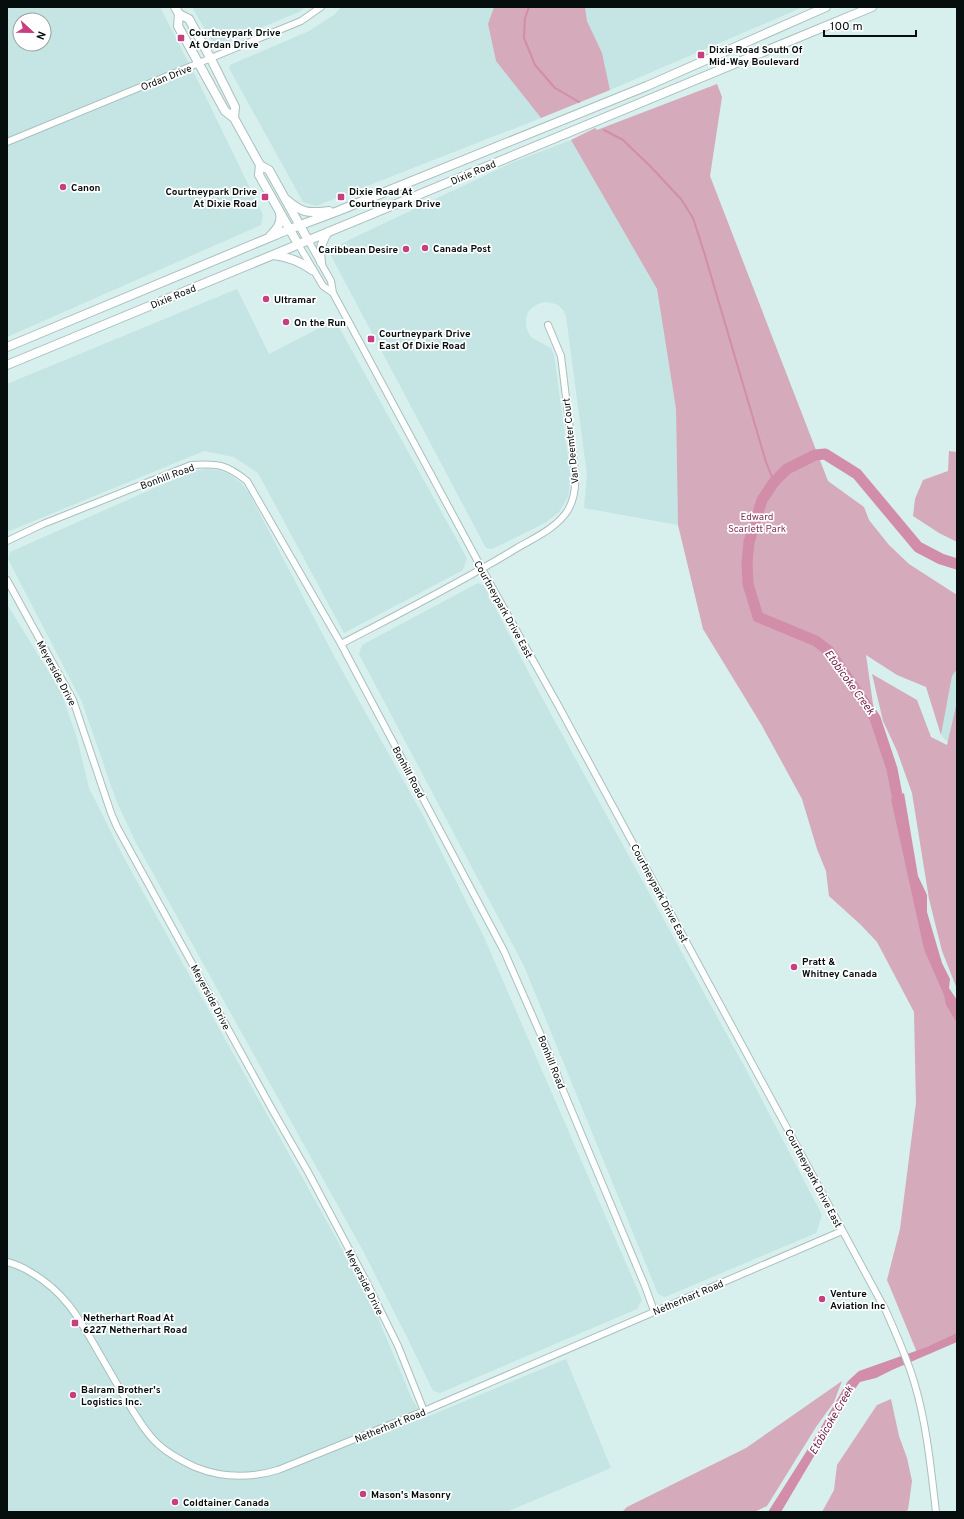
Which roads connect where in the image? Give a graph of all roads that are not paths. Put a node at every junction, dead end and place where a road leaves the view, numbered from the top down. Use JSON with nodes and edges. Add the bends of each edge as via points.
{"nodes":[{"id":1,"x":321,"y":7,"type":"edge"},
{"id":2,"x":826,"y":7,"type":"edge"},
{"id":3,"x":872,"y":7,"type":"edge"},
{"id":4,"x":177,"y":11,"type":"edge"},
{"id":5,"x":211,"y":59,"type":"junction"},
{"id":6,"x":199,"y":64,"type":"junction"},
{"id":7,"x":647,"y":86,"type":"junction"},
{"id":8,"x":652,"y":98,"type":"junction"},
{"id":9,"x":234,"y":118,"type":"junction"},
{"id":10,"x":566,"y":119,"type":"junction"},
{"id":11,"x":571,"y":132,"type":"junction"},
{"id":12,"x":7,"y":142,"type":"edge"},
{"id":13,"x":260,"y":165,"type":"junction"},
{"id":14,"x":283,"y":196,"type":"junction"},
{"id":15,"x":279,"y":210,"type":"junction"},
{"id":16,"x":338,"y":211,"type":"junction"},
{"id":17,"x":299,"y":225,"type":"junction"},
{"id":18,"x":290,"y":229,"type":"junction"},
{"id":19,"x":328,"y":232,"type":"junction"},
{"id":20,"x":267,"y":239,"type":"junction"},
{"id":21,"x":308,"y":240,"type":"junction"},
{"id":22,"x":298,"y":244,"type":"junction"},
{"id":23,"x":273,"y":255,"type":"junction"},
{"id":24,"x":321,"y":262,"type":"junction"},
{"id":25,"x":312,"y":270,"type":"junction"},
{"id":26,"x":332,"y":292,"type":"junction"},
{"id":27,"x":548,"y":325,"type":"dead end"},
{"id":28,"x":7,"y":347,"type":"edge"},
{"id":29,"x":7,"y":365,"type":"edge"},
{"id":30,"x":7,"y":541,"type":"edge"},
{"id":31,"x":482,"y":569,"type":"junction"},
{"id":32,"x":7,"y":580,"type":"edge"},
{"id":33,"x":341,"y":644,"type":"junction"},
{"id":34,"x":842,"y":1231,"type":"junction"},
{"id":35,"x":7,"y":1262,"type":"edge"},
{"id":36,"x":654,"y":1312,"type":"junction"},
{"id":37,"x":424,"y":1411,"type":"junction"},
{"id":38,"x":936,"y":1512,"type":"edge"}],
"edges":[{"from":1,"to":5,"type":"street","name":"Ordan Drive","via":[[301,21]]},
{"from":2,"to":7,"type":"main road","name":"Dixie Road"},
{"from":3,"to":8,"type":"main road","name":"Dixie Road"},
{"from":4,"to":5,"type":"main road","name":"Courtneypark Drive East","via":[[189,19]]},
{"from":4,"to":6,"type":"main road","name":"Courtneypark Drive East","via":[[178,26]]},
{"from":5,"to":6,"type":"street","name":"Ordan Drive"},
{"from":5,"to":9,"type":"main road","name":"Courtneypark Drive East","via":[[235,107]]},
{"from":6,"to":9,"type":"main road","name":"Courtneypark Drive East","via":[[225,111]]},
{"from":6,"to":12,"type":"street","name":"Ordan Drive"},
{"from":7,"to":8,"type":"main road"},
{"from":7,"to":10,"type":"main road","name":"Dixie Road"},
{"from":8,"to":11,"type":"main road","name":"Dixie Road"},
{"from":9,"to":13,"type":"main road","name":"Courtneypark Drive East"},
{"from":10,"to":11,"type":"main road"},
{"from":10,"to":16,"type":"main road","name":"Dixie Road"},
{"from":11,"to":19,"type":"main road","name":"Dixie Road"},
{"from":13,"to":14,"type":"main road","name":"Courtneypark Drive East","via":[[269,170]]},
{"from":13,"to":15,"type":"main road","name":"Courtneypark Drive East","via":[[259,175]]},
{"from":14,"to":16,"type":"main road","via":[[305,212]]},
{"from":14,"to":17,"type":"main road","name":"Courtneypark Drive East"},
{"from":15,"to":18,"type":"main road","name":"Courtneypark Drive East"},
{"from":15,"to":20,"type":"main road","via":[[280,223]]},
{"from":16,"to":17,"type":"main road","name":"Dixie Road"},
{"from":17,"to":18,"type":"main road","name":"Dixie Road"},
{"from":17,"to":21,"type":"main road","name":"Courtneypark Drive East"},
{"from":18,"to":20,"type":"main road","name":"Dixie Road"},
{"from":18,"to":22,"type":"main road","name":"Courtneypark Drive East"},
{"from":19,"to":21,"type":"main road","name":"Dixie Road"},
{"from":19,"to":24,"type":"main road","via":[[320,249]]},
{"from":20,"to":28,"type":"main road","name":"Dixie Road"},
{"from":21,"to":22,"type":"main road","name":"Dixie Road"},
{"from":21,"to":24,"type":"street","name":"Courtneypark Drive East"},
{"from":22,"to":23,"type":"main road","name":"Dixie Road"},
{"from":22,"to":25,"type":"street","name":"Courtneypark Drive East"},
{"from":23,"to":25,"type":"main road","via":[[288,257]]},
{"from":23,"to":29,"type":"main road","name":"Dixie Road"},
{"from":24,"to":26,"type":"street","name":"Courtneypark Drive East","via":[[331,281]]},
{"from":25,"to":26,"type":"street","name":"Courtneypark Drive East","via":[[323,286]]},
{"from":26,"to":31,"type":"street","name":"Courtneypark Drive East"},
{"from":27,"to":31,"type":"street","name":"Van Deemter Court","via":[[561,356],[575,472],[573,498],[568,510],[549,529]]},
{"from":30,"to":33,"type":"street","name":"Bonhill Road","via":[[191,465],[222,465],[235,470],[247,481]]},
{"from":31,"to":33,"type":"street","name":"Van Deemter Court"},
{"from":31,"to":34,"type":"street","name":"Courtneypark Drive East"},
{"from":32,"to":37,"type":"street","name":"Meyerside Drive","via":[[73,700],[110,813],[117,827],[367,1283],[398,1346]]},
{"from":33,"to":36,"type":"street","name":"Bonhill Road","via":[[504,951],[554,1065]]},
{"from":34,"to":36,"type":"street","name":"Netherhart Road"},
{"from":34,"to":38,"type":"street","name":"Courtneypark Drive East","via":[[886,1311],[904,1352],[920,1405]]},
{"from":35,"to":37,"type":"street","name":"Netherhart Road","via":[[22,1267],[56,1289],[82,1322],[146,1430],[158,1444],[174,1456],[206,1471],[227,1475],[261,1475]]},
{"from":36,"to":37,"type":"street","name":"Netherhart Road"}]}
